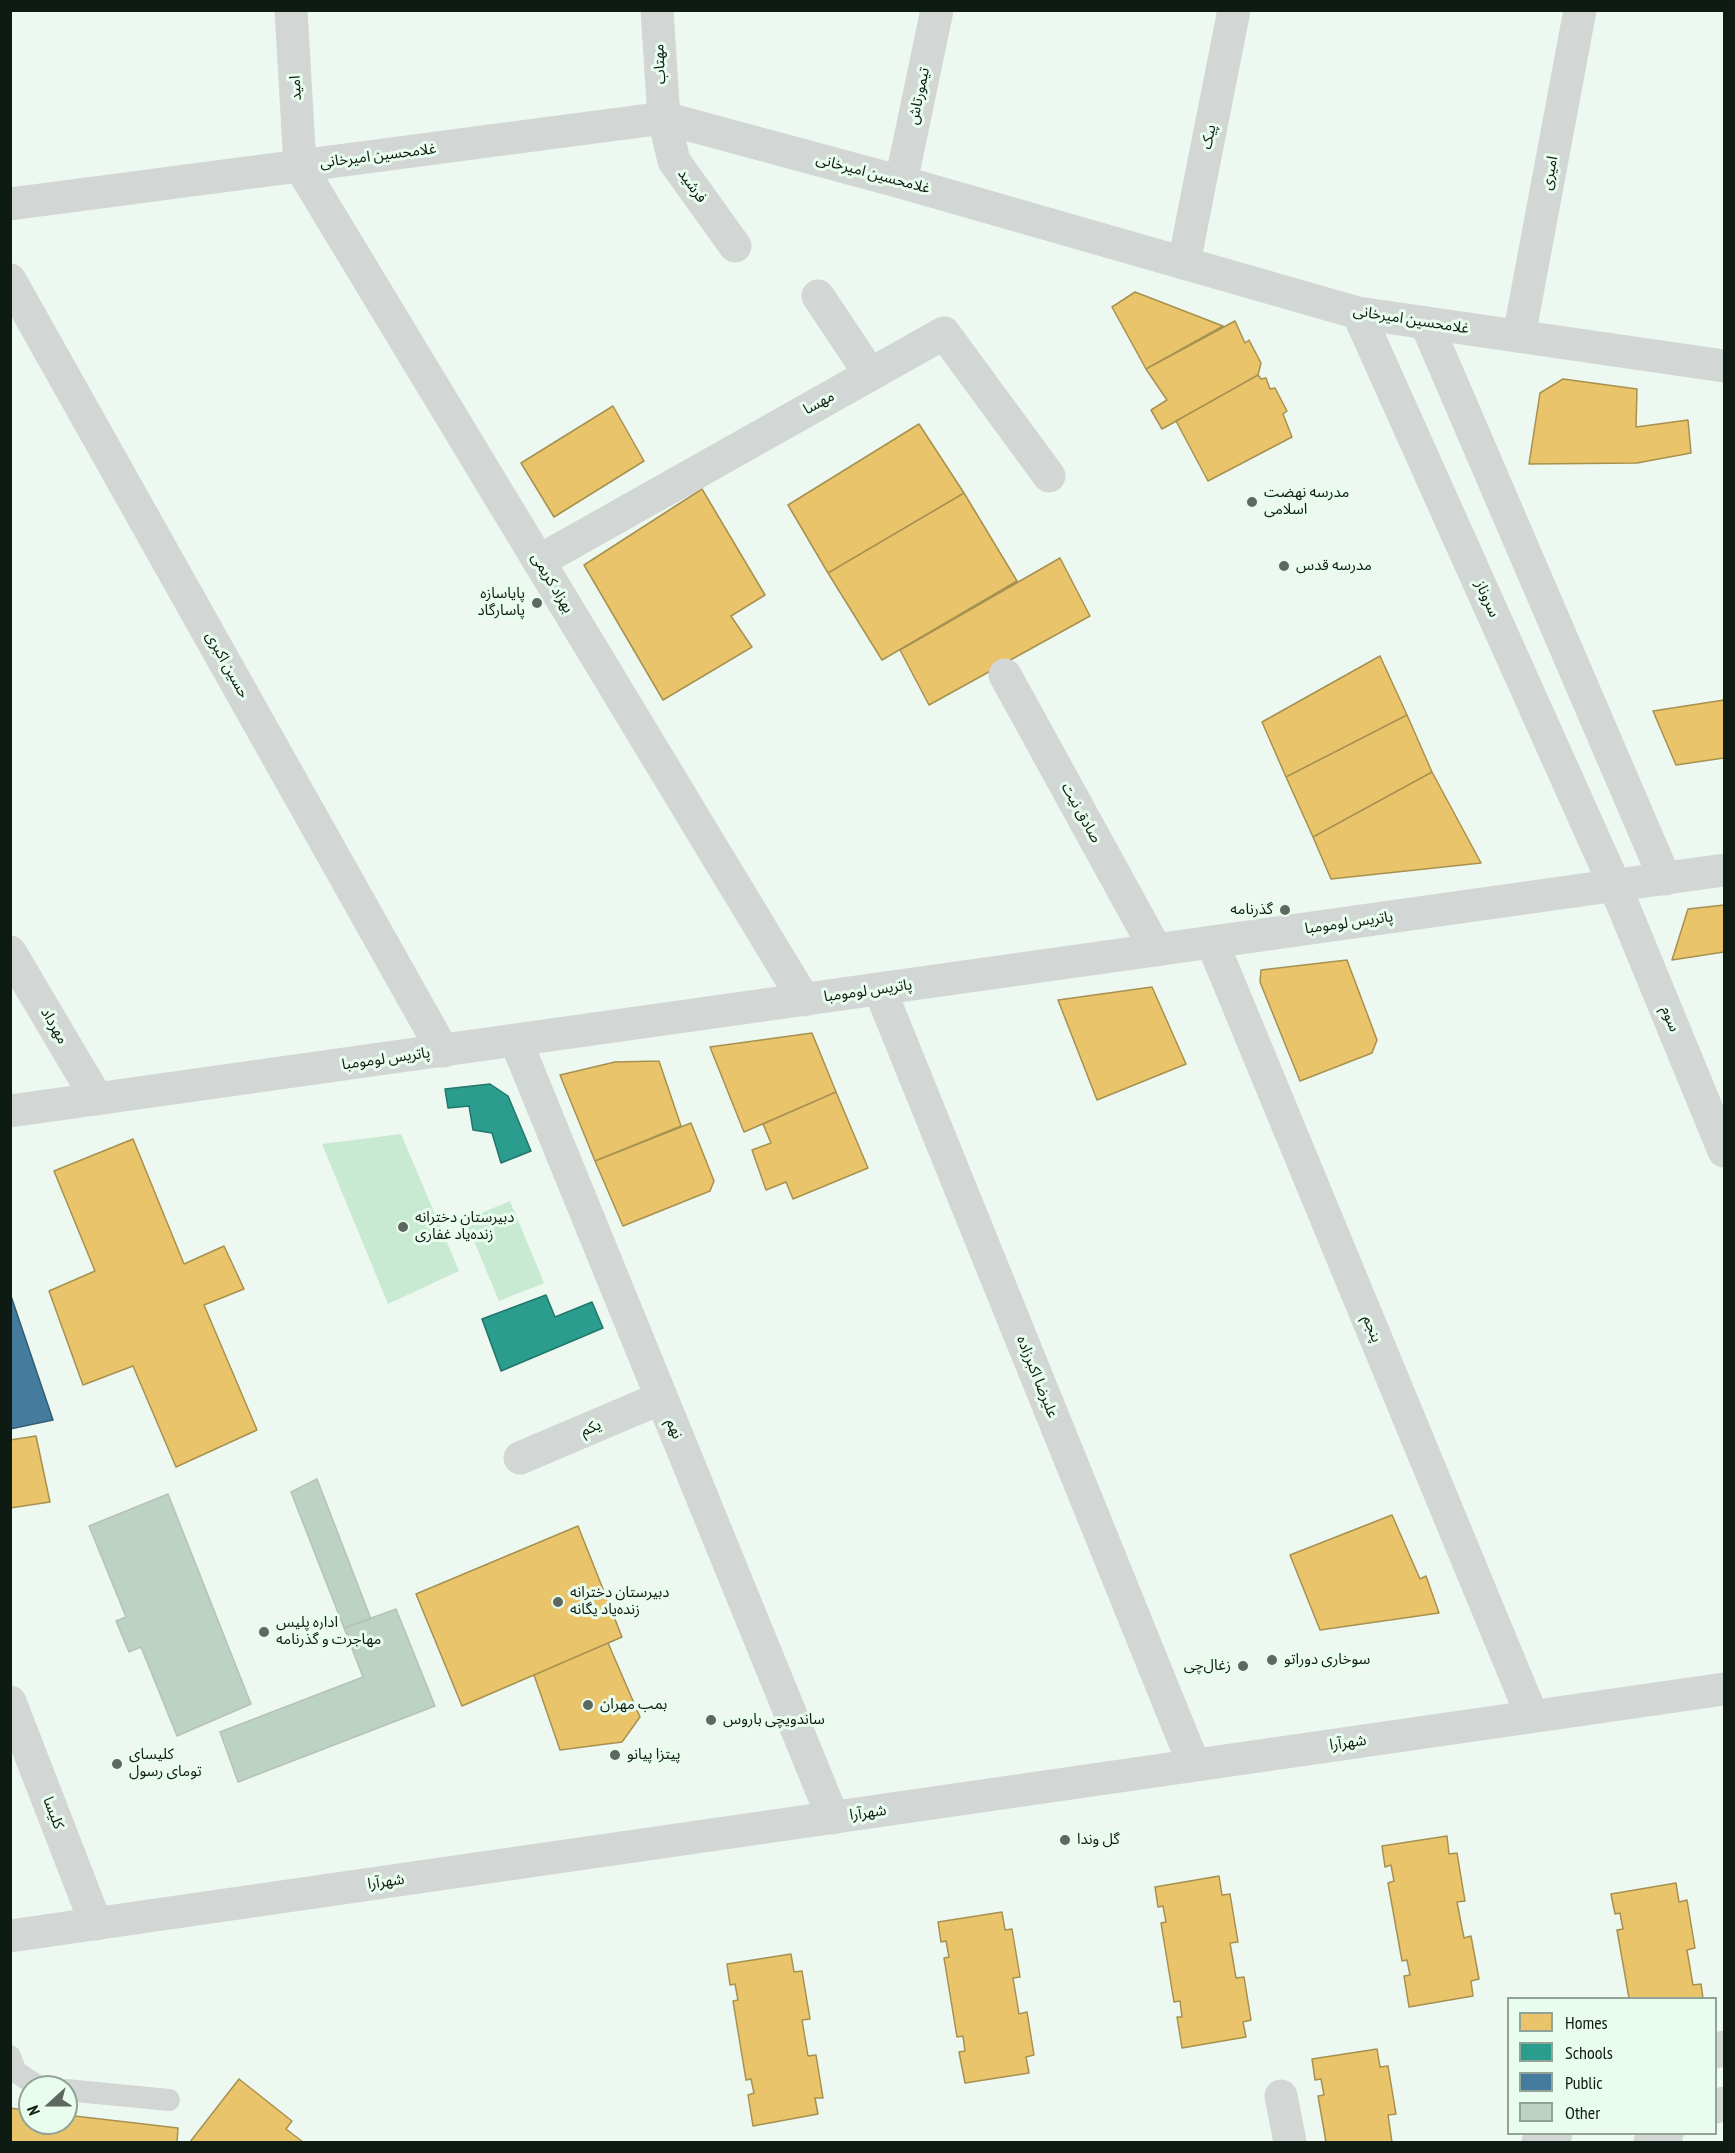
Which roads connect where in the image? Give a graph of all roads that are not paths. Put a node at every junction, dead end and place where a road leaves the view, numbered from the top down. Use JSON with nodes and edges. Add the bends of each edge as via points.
{"nodes":[{"id":1,"x":291,"y":10,"type":"edge"},
{"id":2,"x":657,"y":10,"type":"edge"},
{"id":3,"x":937,"y":10,"type":"edge"},
{"id":4,"x":1234,"y":10,"type":"edge"},
{"id":5,"x":1580,"y":10,"type":"edge"},
{"id":6,"x":664,"y":118,"type":"junction"},
{"id":7,"x":300,"y":166,"type":"junction"},
{"id":8,"x":901,"y":182,"type":"junction"},
{"id":9,"x":10,"y":204,"type":"edge"},
{"id":10,"x":735,"y":246,"type":"dead end"},
{"id":11,"x":1184,"y":262,"type":"junction"},
{"id":12,"x":10,"y":279,"type":"edge"},
{"id":13,"x":818,"y":296,"type":"dead end"},
{"id":14,"x":1358,"y":313,"type":"junction"},
{"id":15,"x":1426,"y":323,"type":"junction"},
{"id":16,"x":1519,"y":336,"type":"junction"},
{"id":17,"x":1725,"y":366,"type":"edge"},
{"id":18,"x":870,"y":374,"type":"junction"},
{"id":19,"x":1049,"y":476,"type":"dead end"},
{"id":20,"x":539,"y":561,"type":"junction"},
{"id":21,"x":1535,"y":580,"type":"junction"},
{"id":22,"x":1487,"y":600,"type":"junction"},
{"id":23,"x":1553,"y":620,"type":"junction"},
{"id":24,"x":1506,"y":642,"type":"junction"},
{"id":25,"x":1005,"y":675,"type":"dead end"},
{"id":26,"x":1725,"y":870,"type":"edge"},
{"id":27,"x":1665,"y":879,"type":"junction"},
{"id":28,"x":1615,"y":886,"type":"junction"},
{"id":29,"x":1212,"y":942,"type":"junction"},
{"id":30,"x":1156,"y":950,"type":"junction"},
{"id":31,"x":10,"y":952,"type":"edge"},
{"id":32,"x":880,"y":990,"type":"junction"},
{"id":33,"x":804,"y":1000,"type":"junction"},
{"id":34,"x":516,"y":1041,"type":"junction"},
{"id":35,"x":443,"y":1051,"type":"junction"},
{"id":36,"x":97,"y":1099,"type":"junction"},
{"id":37,"x":10,"y":1111,"type":"edge"},
{"id":38,"x":1725,"y":1151,"type":"edge"},
{"id":39,"x":661,"y":1398,"type":"junction"},
{"id":40,"x":520,"y":1458,"type":"dead end"},
{"id":41,"x":1725,"y":1689,"type":"edge"},
{"id":42,"x":10,"y":1702,"type":"edge"},
{"id":43,"x":1532,"y":1716,"type":"junction"},
{"id":44,"x":1194,"y":1765,"type":"junction"},
{"id":45,"x":833,"y":1818,"type":"junction"},
{"id":46,"x":96,"y":1924,"type":"junction"},
{"id":47,"x":10,"y":1936,"type":"edge"},
{"id":48,"x":10,"y":2056,"type":"edge"},
{"id":49,"x":21,"y":2075,"type":"edge"},
{"id":50,"x":78,"y":2091,"type":"edge"},
{"id":51,"x":1281,"y":2096,"type":"dead end"},
{"id":52,"x":169,"y":2100,"type":"dead end"},
{"id":53,"x":1552,"y":2135,"type":"edge"},
{"id":54,"x":1290,"y":2142,"type":"edge"},
{"id":55,"x":1538,"y":2142,"type":"edge"}],
"edges":[{"from":1,"to":7,"type":"street","name":"امید"},
{"from":2,"to":6,"type":"street","name":"مهتاب"},
{"from":3,"to":8,"type":"street","name":"تیمورتاش"},
{"from":4,"to":11,"type":"street","name":"پیک"},
{"from":5,"to":16,"type":"street","name":"امیری"},
{"from":6,"to":7,"type":"street","name":"غلامحسین امیرخانی"},
{"from":6,"to":8,"type":"street","name":"غلامحسین امیرخانی"},
{"from":6,"to":10,"type":"street","name":"فرشید","via":[[674,161]]},
{"from":7,"to":9,"type":"street","name":"غلامحسین امیرخانی"},
{"from":7,"to":20,"type":"street","name":"بهزاد کریمی"},
{"from":8,"to":11,"type":"street","name":"غلامحسین امیرخانی"},
{"from":11,"to":14,"type":"street","name":"غلامحسین امیرخانی"},
{"from":12,"to":35,"type":"street","name":"حسین اکبری"},
{"from":13,"to":18,"type":"street"},
{"from":14,"to":15,"type":"street","name":"غلامحسین امیرخانی"},
{"from":14,"to":22,"type":"street","name":"سروناز"},
{"from":15,"to":16,"type":"street","name":"غلامحسین امیرخانی"},
{"from":15,"to":21,"type":"street"},
{"from":16,"to":17,"type":"street","name":"غلامحسین امیرخانی"},
{"from":18,"to":19,"type":"street","name":"مهسا","via":[[944,333]]},
{"from":18,"to":20,"type":"street","name":"مهسا"},
{"from":20,"to":33,"type":"street","name":"بهزاد کریمی"},
{"from":21,"to":22,"type":"street"},
{"from":21,"to":23,"type":"street"},
{"from":22,"to":24,"type":"street","name":"سروناز"},
{"from":23,"to":24,"type":"street"},
{"from":23,"to":27,"type":"street"},
{"from":24,"to":28,"type":"street","name":"سروناز"},
{"from":25,"to":30,"type":"street","name":"صادق نیت"},
{"from":26,"to":27,"type":"street","name":"پاتریس لومومبا"},
{"from":27,"to":28,"type":"street","name":"پاتریس لومومبا"},
{"from":28,"to":29,"type":"street","name":"پاتریس لومومبا"},
{"from":28,"to":38,"type":"street","name":"سوم"},
{"from":29,"to":30,"type":"street","name":"پاتریس لومومبا"},
{"from":29,"to":43,"type":"street","name":"پنجم"},
{"from":30,"to":32,"type":"street","name":"پاتریس لومومبا"},
{"from":31,"to":36,"type":"street","name":"مهرداد"},
{"from":32,"to":33,"type":"street","name":"پاتریس لومومبا"},
{"from":32,"to":44,"type":"street","name":"علیرضا اکبرزاده"},
{"from":33,"to":34,"type":"street","name":"پاتریس لومومبا"},
{"from":34,"to":35,"type":"street","name":"پاتریس لومومبا"},
{"from":34,"to":39,"type":"street","name":"نهم"},
{"from":35,"to":36,"type":"street","name":"پاتریس لومومبا"},
{"from":36,"to":37,"type":"street","name":"پاتریس لومومبا"},
{"from":39,"to":40,"type":"street","name":"یکم"},
{"from":39,"to":45,"type":"street","name":"نهم"},
{"from":41,"to":43,"type":"street","name":"شهرآرا"},
{"from":42,"to":46,"type":"street","name":"کلیسا"},
{"from":43,"to":44,"type":"street","name":"شهرآرا"},
{"from":44,"to":45,"type":"street","name":"شهرآرا"},
{"from":45,"to":46,"type":"street","name":"شهرآرا"},
{"from":46,"to":47,"type":"street","name":"شهرآرا"},
{"from":48,"to":49,"type":"lane"},
{"from":50,"to":52,"type":"lane"},
{"from":51,"to":54,"type":"street"},
{"from":53,"to":55,"type":"street"}]}
